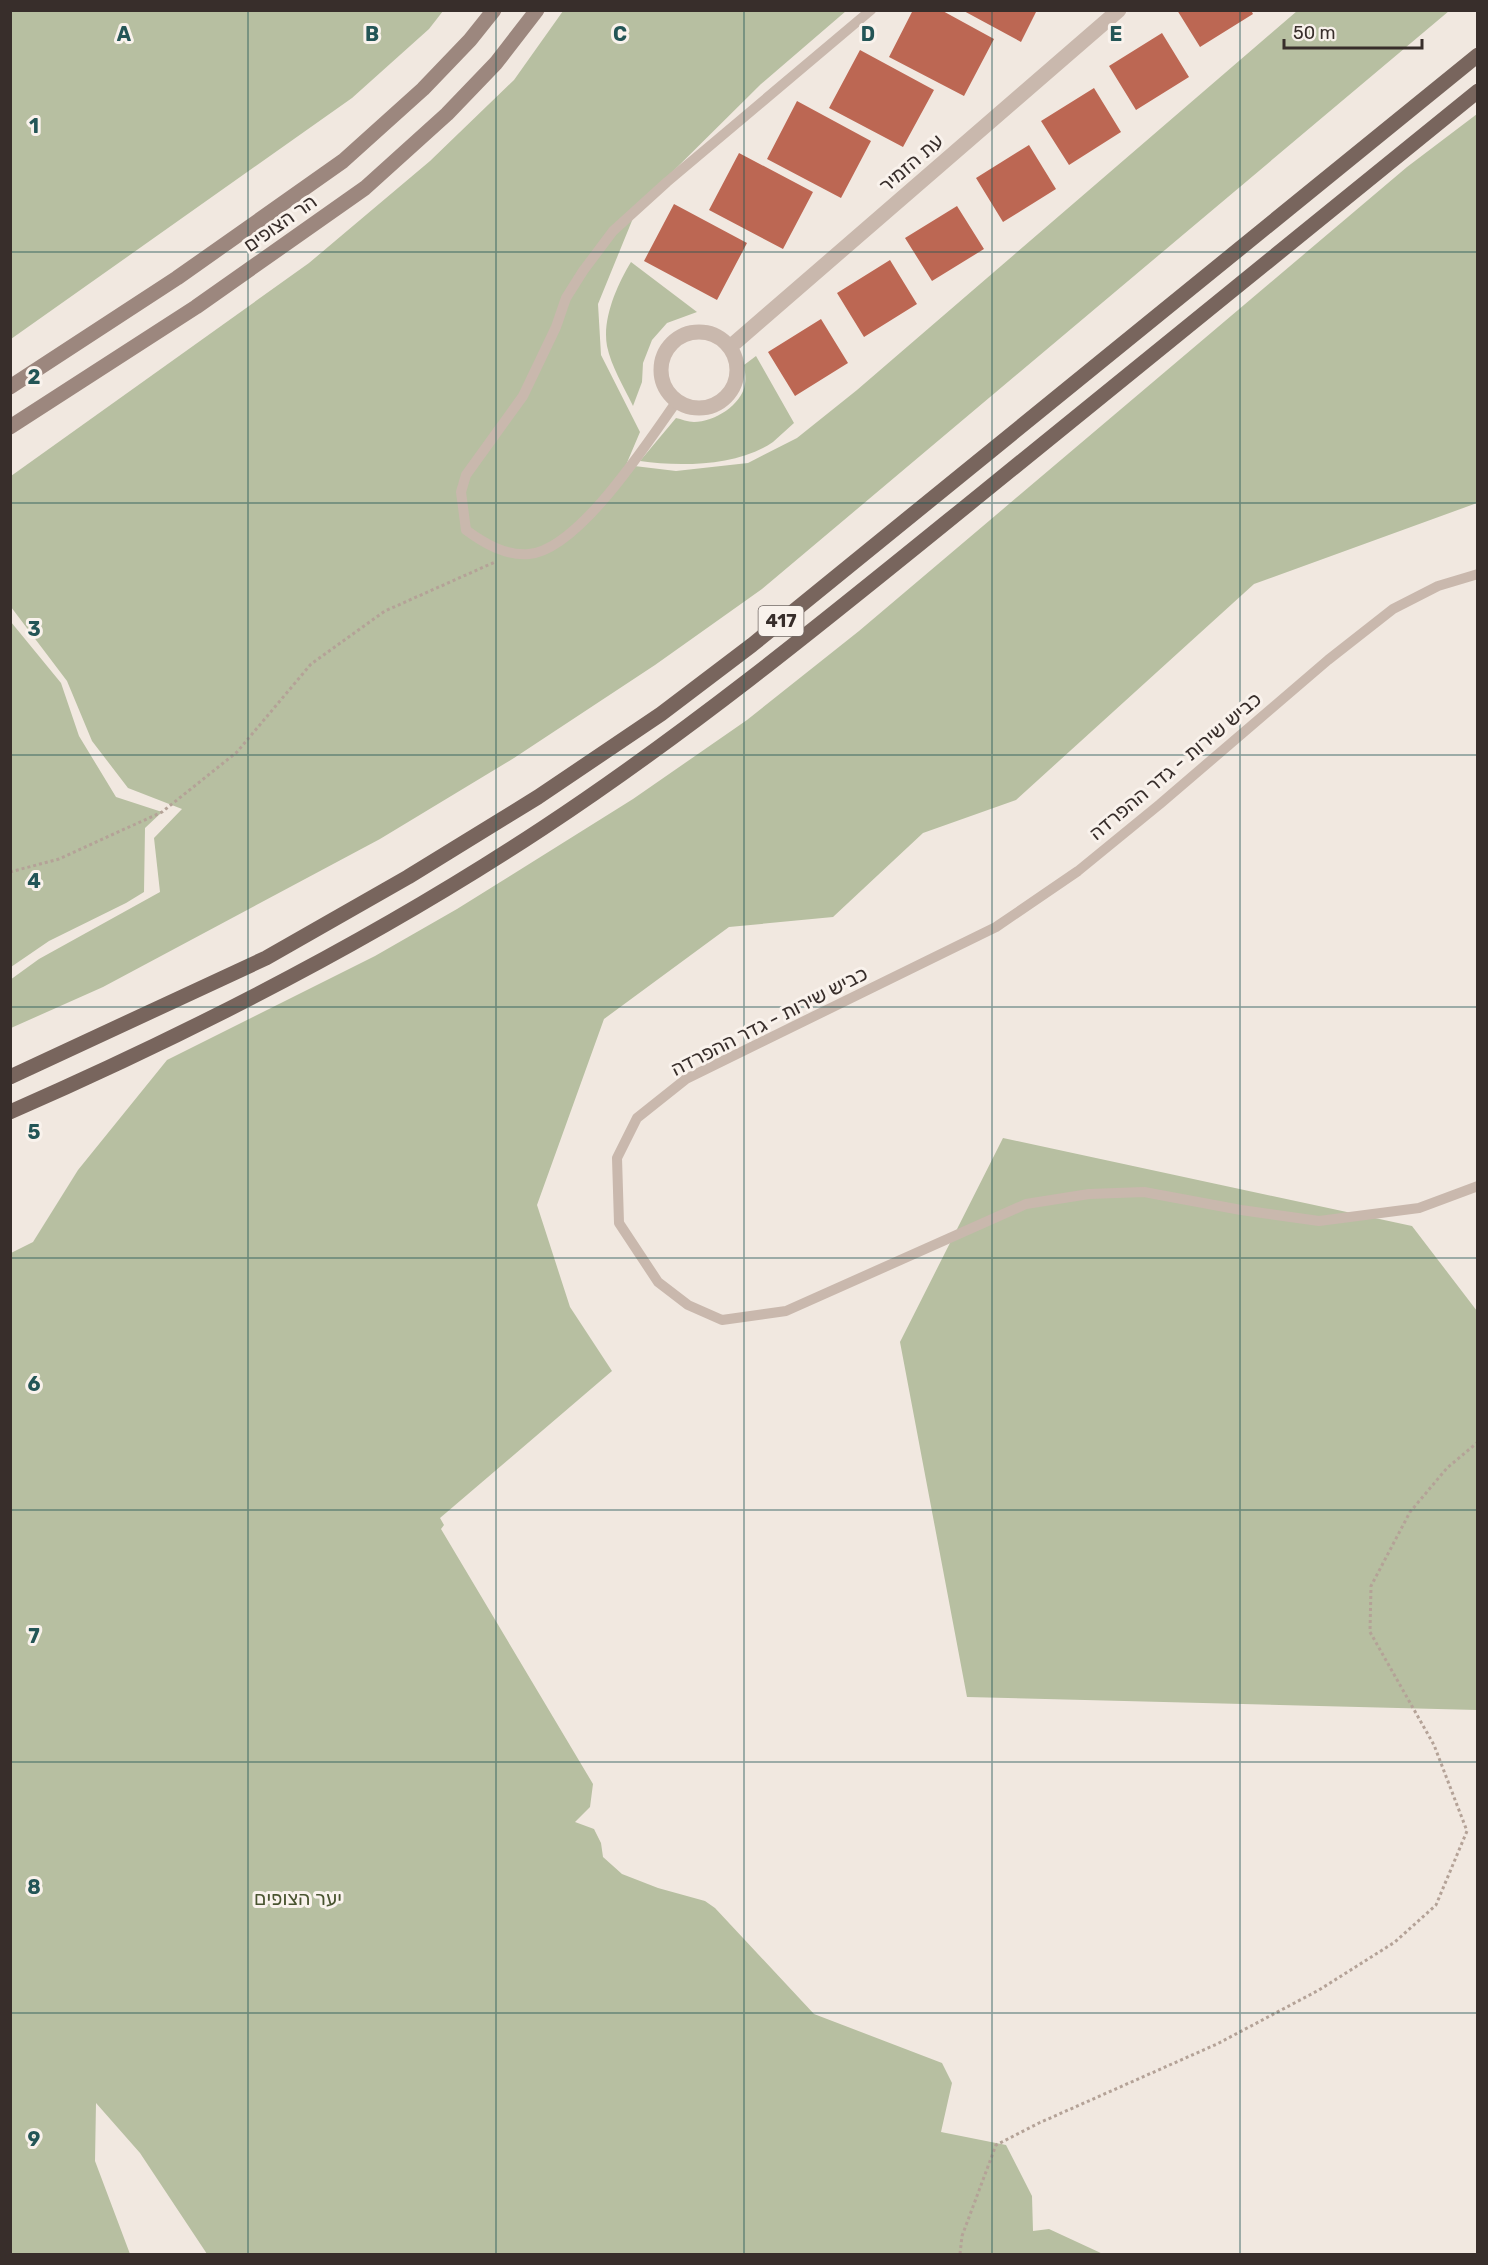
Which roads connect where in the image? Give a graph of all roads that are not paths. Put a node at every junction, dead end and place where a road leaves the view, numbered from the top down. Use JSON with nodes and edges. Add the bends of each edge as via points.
{"nodes":[{"id":1,"x":494,"y":10,"type":"edge"},
{"id":2,"x":537,"y":10,"type":"edge"},
{"id":3,"x":871,"y":10,"type":"edge"},
{"id":4,"x":1119,"y":10,"type":"edge"},
{"id":5,"x":1478,"y":55,"type":"edge"},
{"id":6,"x":1478,"y":91,"type":"edge"},
{"id":7,"x":730,"y":347,"type":"junction"},
{"id":8,"x":10,"y":387,"type":"edge"},
{"id":9,"x":677,"y":401,"type":"junction"},
{"id":10,"x":10,"y":427,"type":"edge"},
{"id":11,"x":1478,"y":574,"type":"edge"},
{"id":12,"x":10,"y":1077,"type":"edge"},
{"id":13,"x":10,"y":1112,"type":"edge"},
{"id":14,"x":1478,"y":1186,"type":"edge"}],
"edges":[{"from":1,"to":8,"type":"main road","name":"הר הצופים","via":[[423,89],[343,161],[177,278]]},
{"from":2,"to":10,"type":"main road","name":"הר הצופים","via":[[496,63],[447,114],[365,188],[196,307]]},
{"from":3,"to":9,"type":"lane","via":[[614,231],[566,298],[523,396],[466,475],[461,492],[466,531],[484,544],[513,554],[550,548],[579,527]]},
{"from":4,"to":7,"type":"street","name":"עת הזמיר"},
{"from":5,"to":12,"type":"main road","number":"417","via":[[752,645],[661,714],[428,865],[266,958]]},
{"from":6,"to":13,"type":"main road","number":"417","via":[[794,645],[606,786],[422,903],[301,972],[181,1035]]},
{"from":7,"to":9,"type":"street","via":[[737,367],[736,380],[726,397],[702,408]]},
{"from":7,"to":9,"type":"street","via":[[708,332],[682,335],[671,343],[664,354],[661,374],[667,391]]},
{"from":11,"to":14,"type":"lane","name":"כביש שירות - גדר ההפרדה","via":[[1438,586],[1393,609],[1078,871],[996,927],[686,1079],[637,1118],[617,1158],[618,1223],[658,1282],[688,1305],[722,1320],[786,1311],[1026,1204],[1089,1194],[1144,1192],[1319,1221],[1419,1208]]}]}
